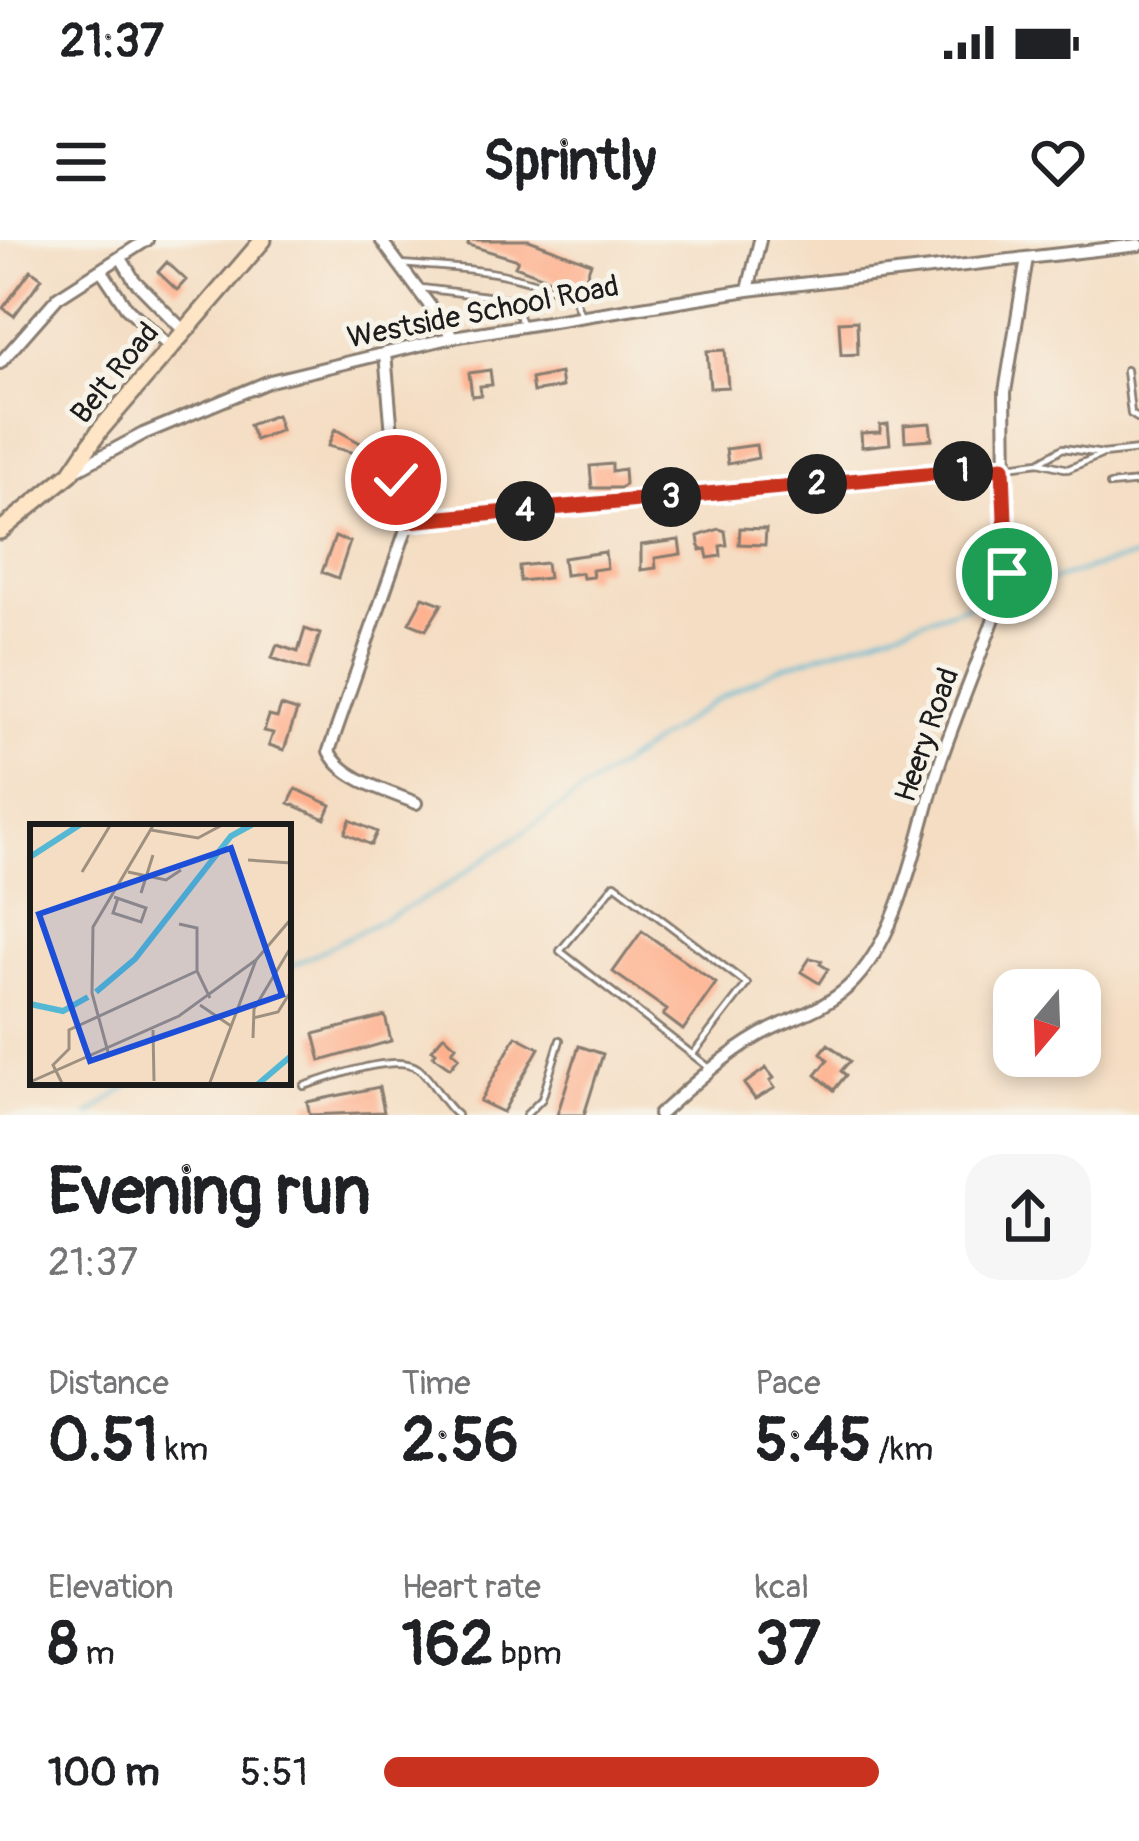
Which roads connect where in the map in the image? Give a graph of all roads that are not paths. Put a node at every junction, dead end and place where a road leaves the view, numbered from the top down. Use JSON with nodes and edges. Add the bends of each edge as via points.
{"nodes":[{"id":1,"x":147,"y":240,"type":"edge"},
{"id":2,"x":263,"y":240,"type":"edge"},
{"id":3,"x":381,"y":240,"type":"edge"},
{"id":4,"x":760,"y":240,"type":"edge"},
{"id":5,"x":1139,"y":245,"type":"edge"},
{"id":6,"x":121,"y":258,"type":"junction"},
{"id":7,"x":1027,"y":258,"type":"junction"},
{"id":8,"x":398,"y":263,"type":"junction"},
{"id":9,"x":102,"y":271,"type":"junction"},
{"id":10,"x":416,"y":287,"type":"junction"},
{"id":11,"x":748,"y":290,"type":"junction"},
{"id":12,"x":581,"y":316,"type":"junction"},
{"id":13,"x":524,"y":326,"type":"junction"},
{"id":14,"x":184,"y":331,"type":"junction"},
{"id":15,"x":454,"y":337,"type":"junction"},
{"id":16,"x":170,"y":346,"type":"junction"},
{"id":17,"x":385,"y":353,"type":"junction"},
{"id":18,"x":0,"y":363,"type":"edge"},
{"id":19,"x":1126,"y":370,"type":"dead end"},
{"id":20,"x":1139,"y":419,"type":"edge"},
{"id":21,"x":1139,"y":450,"type":"edge"},
{"id":22,"x":1102,"y":454,"type":"junction"},
{"id":23,"x":1039,"y":462,"type":"junction"},
{"id":24,"x":1003,"y":467,"type":"junction"},
{"id":25,"x":70,"y":473,"type":"junction"},
{"id":26,"x":1139,"y":482,"type":"edge"},
{"id":27,"x":1110,"y":485,"type":"dead end"},
{"id":28,"x":409,"y":521,"type":"junction"},
{"id":29,"x":0,"y":531,"type":"edge"},
{"id":30,"x":416,"y":803,"type":"dead end"},
{"id":31,"x":560,"y":1040,"type":"dead end"},
{"id":32,"x":693,"y":1054,"type":"junction"},
{"id":33,"x":712,"y":1070,"type":"junction"},
{"id":34,"x":304,"y":1085,"type":"dead end"},
{"id":35,"x":457,"y":1115,"type":"edge"},
{"id":36,"x":526,"y":1115,"type":"edge"},
{"id":37,"x":659,"y":1115,"type":"edge"}],
"edges":[{"from":1,"to":6,"type":"street"},
{"from":2,"to":14,"type":"street","name":"Belt Road"},
{"from":3,"to":8,"type":"street"},
{"from":4,"to":11,"type":"street"},
{"from":5,"to":7,"type":"street","name":"Westside School Road"},
{"from":6,"to":9,"type":"street"},
{"from":6,"to":14,"type":"street"},
{"from":7,"to":11,"type":"street","name":"Westside School Road"},
{"from":7,"to":24,"type":"street","name":"Heery Road","via":[[1005,392]]},
{"from":8,"to":10,"type":"street"},
{"from":8,"to":12,"type":"lane","via":[[541,282],[574,298]]},
{"from":9,"to":16,"type":"street","via":[[126,307]]},
{"from":9,"to":18,"type":"street","via":[[58,297]]},
{"from":10,"to":13,"type":"lane","via":[[511,299]]},
{"from":10,"to":15,"type":"street"},
{"from":11,"to":12,"type":"street","name":"Westside School Road"},
{"from":12,"to":13,"type":"street","name":"Westside School Road"},
{"from":13,"to":15,"type":"street","name":"Westside School Road"},
{"from":14,"to":16,"type":"street","name":"Belt Road"},
{"from":15,"to":17,"type":"street","name":"Westside School Road"},
{"from":16,"to":25,"type":"street","name":"Belt Road"},
{"from":17,"to":25,"type":"street","name":"Westside School Road","via":[[270,381]]},
{"from":17,"to":28,"type":"street","via":[[396,480]]},
{"from":19,"to":20,"type":"lane","via":[[1131,414]]},
{"from":21,"to":22,"type":"lane"},
{"from":22,"to":23,"type":"lane","via":[[1068,469]]},
{"from":22,"to":23,"type":"lane","via":[[1063,448]]},
{"from":23,"to":24,"type":"lane"},
{"from":24,"to":28,"type":"street"},
{"from":24,"to":33,"type":"street","name":"Heery Road","via":[[1003,596],[879,946],[829,1002],[763,1033]]},
{"from":25,"to":29,"type":"street","name":"Belt Road"},
{"from":26,"to":27,"type":"lane"},
{"from":28,"to":30,"type":"street","via":[[329,751],[352,773]]},
{"from":31,"to":36,"type":"lane","via":[[542,1099]]},
{"from":32,"to":32,"type":"lane","via":[[560,951],[615,884],[747,983]]},
{"from":32,"to":33,"type":"lane"},
{"from":33,"to":37,"type":"street","name":"Heery Road"},
{"from":34,"to":35,"type":"lane","via":[[406,1063]]}]}
